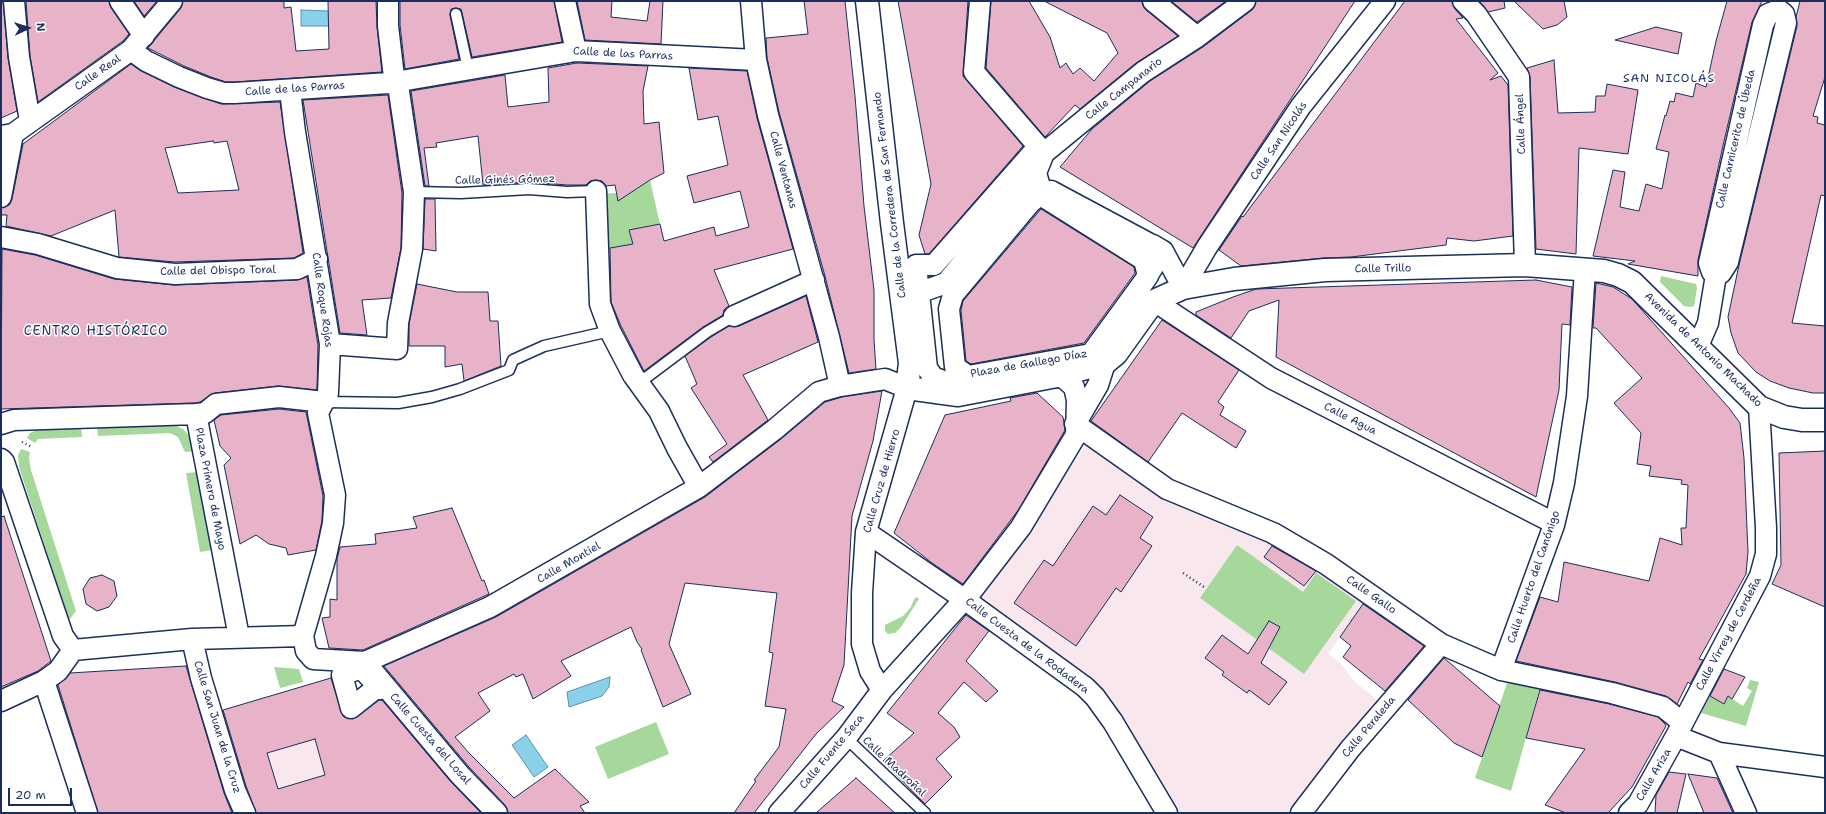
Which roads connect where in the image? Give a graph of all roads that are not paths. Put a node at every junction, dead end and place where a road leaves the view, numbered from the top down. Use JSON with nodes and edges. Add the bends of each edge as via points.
{"nodes":[{"id":1,"x":14,"y":1,"type":"edge"},
{"id":2,"x":120,"y":1,"type":"edge"},
{"id":3,"x":172,"y":1,"type":"edge"},
{"id":4,"x":388,"y":1,"type":"edge"},
{"id":5,"x":565,"y":1,"type":"edge"},
{"id":6,"x":750,"y":1,"type":"edge"},
{"id":7,"x":867,"y":1,"type":"edge"},
{"id":8,"x":980,"y":1,"type":"edge"},
{"id":9,"x":1153,"y":1,"type":"edge"},
{"id":10,"x":1245,"y":1,"type":"edge"},
{"id":11,"x":1463,"y":1,"type":"edge"},
{"id":12,"x":1376,"y":5,"type":"edge"},
{"id":13,"x":1781,"y":5,"type":"edge"},
{"id":14,"x":456,"y":14,"type":"dead end"},
{"id":15,"x":1197,"y":37,"type":"junction"},
{"id":16,"x":137,"y":43,"type":"junction"},
{"id":17,"x":576,"y":51,"type":"junction"},
{"id":18,"x":756,"y":60,"type":"junction"},
{"id":19,"x":468,"y":69,"type":"junction"},
{"id":20,"x":396,"y":81,"type":"junction"},
{"id":21,"x":290,"y":90,"type":"junction"},
{"id":22,"x":30,"y":120,"type":"junction"},
{"id":23,"x":7,"y":135,"type":"edge"},
{"id":24,"x":1044,"y":153,"type":"junction"},
{"id":25,"x":1036,"y":173,"type":"junction"},
{"id":26,"x":596,"y":191,"type":"joint"},
{"id":27,"x":414,"y":192,"type":"junction"},
{"id":28,"x":1,"y":197,"type":"edge"},
{"id":29,"x":1,"y":237,"type":"edge"},
{"id":30,"x":1163,"y":252,"type":"junction"},
{"id":31,"x":317,"y":259,"type":"junction"},
{"id":32,"x":1525,"y":265,"type":"junction"},
{"id":33,"x":1585,"y":268,"type":"junction"},
{"id":34,"x":814,"y":280,"type":"junction"},
{"id":35,"x":1183,"y":288,"type":"junction"},
{"id":36,"x":910,"y":296,"type":"junction"},
{"id":37,"x":1154,"y":301,"type":"junction"},
{"id":38,"x":734,"y":316,"type":"joint"},
{"id":39,"x":610,"y":331,"type":"junction"},
{"id":40,"x":330,"y":344,"type":"junction"},
{"id":41,"x":1698,"y":346,"type":"junction"},
{"id":42,"x":1105,"y":363,"type":"junction"},
{"id":43,"x":1057,"y":376,"type":"junction"},
{"id":44,"x":639,"y":383,"type":"junction"},
{"id":45,"x":840,"y":386,"type":"junction"},
{"id":46,"x":907,"y":388,"type":"junction"},
{"id":47,"x":324,"y":402,"type":"junction"},
{"id":48,"x":1759,"y":407,"type":"junction"},
{"id":49,"x":196,"y":414,"type":"junction"},
{"id":50,"x":1825,"y":420,"type":"edge"},
{"id":51,"x":1,"y":424,"type":"edge"},
{"id":52,"x":1076,"y":424,"type":"junction"},
{"id":53,"x":1,"y":459,"type":"edge"},
{"id":54,"x":699,"y":487,"type":"junction"},
{"id":55,"x":1554,"y":525,"type":"junction"},
{"id":56,"x":866,"y":532,"type":"junction"},
{"id":57,"x":964,"y":599,"type":"junction"},
{"id":58,"x":303,"y":636,"type":"junction"},
{"id":59,"x":239,"y":637,"type":"junction"},
{"id":60,"x":192,"y":639,"type":"junction"},
{"id":61,"x":1441,"y":644,"type":"junction"},
{"id":62,"x":73,"y":650,"type":"junction"},
{"id":63,"x":356,"y":662,"type":"junction"},
{"id":64,"x":1501,"y":670,"type":"junction"},
{"id":65,"x":44,"y":681,"type":"junction"},
{"id":66,"x":882,"y":690,"type":"junction"},
{"id":67,"x":1,"y":700,"type":"edge"},
{"id":68,"x":1680,"y":729,"type":"junction"},
{"id":69,"x":846,"y":738,"type":"junction"},
{"id":70,"x":1719,"y":753,"type":"junction"},
{"id":71,"x":1825,"y":767,"type":"edge"},
{"id":72,"x":1635,"y":810,"type":"edge"},
{"id":73,"x":87,"y":813,"type":"edge"},
{"id":74,"x":245,"y":813,"type":"edge"},
{"id":75,"x":497,"y":813,"type":"edge"},
{"id":76,"x":779,"y":813,"type":"edge"},
{"id":77,"x":925,"y":813,"type":"edge"},
{"id":78,"x":1166,"y":813,"type":"edge"},
{"id":79,"x":1301,"y":813,"type":"edge"},
{"id":80,"x":1746,"y":813,"type":"edge"}],
"edges":[{"from":1,"to":22,"type":"street","via":[[19,57]]},
{"from":2,"to":16,"type":"street"},
{"from":3,"to":16,"type":"street","name":"Calle Real"},
{"from":4,"to":20,"type":"street","via":[[388,26]]},
{"from":5,"to":17,"type":"street"},
{"from":6,"to":18,"type":"street","name":"Calle Ventanas"},
{"from":7,"to":36,"type":"street","name":"Calle de la Corredera de San Fernando"},
{"from":8,"to":24,"type":"street","via":[[974,72]]},
{"from":9,"to":15,"type":"street"},
{"from":10,"to":15,"type":"street","name":"Calle Campanario"},
{"from":11,"to":32,"type":"street","name":"Calle Ángel","via":[[1476,14],[1519,77]]},
{"from":12,"to":35,"type":"street","name":"Calle San Nicolás","via":[[1301,106],[1207,247]]},
{"from":13,"to":41,"type":"street","name":"Calle Carnicerito de Úbeda","via":[[1768,14],[1763,25],[1710,257],[1709,267],[1716,275],[1708,324]]},
{"from":14,"to":19,"type":"lane"},
{"from":15,"to":24,"type":"street","name":"Calle Campanario","via":[[1143,72]]},
{"from":16,"to":21,"type":"street","name":"Calle de las Parras","via":[[146,61],[179,77],[224,93]]},
{"from":16,"to":22,"type":"street","name":"Calle Real"},
{"from":17,"to":18,"type":"street","name":"Calle de las Parras"},
{"from":17,"to":19,"type":"street","name":"Calle de las Parras"},
{"from":18,"to":34,"type":"street","name":"Calle Ventanas","via":[[768,115]]},
{"from":19,"to":20,"type":"street","name":"Calle de las Parras"},
{"from":20,"to":21,"type":"street","name":"Calle de las Parras"},
{"from":20,"to":27,"type":"street"},
{"from":21,"to":31,"type":"street","name":"Calle Roque Rojas","via":[[294,132]]},
{"from":22,"to":23,"type":"street","name":"Calle Real"},
{"from":23,"to":28,"type":"street"},
{"from":24,"to":25,"type":"street"},
{"from":25,"to":30,"type":"street"},
{"from":25,"to":30,"type":"street","name":"Plaza de Gallego Díaz","via":[[1042,193],[1030,203],[954,295],[949,309],[955,367],[968,376],[1091,354],[1148,276],[1144,260],[1047,199],[1051,191]]},
{"from":25,"to":36,"type":"street","via":[[946,282]]},
{"from":25,"to":36,"type":"street","name":"Plaza de Gallego Díaz","via":[[1036,149],[934,265],[916,264]]},
{"from":26,"to":27,"type":"lane","name":"Calle Ginés Gómez"},
{"from":26,"to":39,"type":"street","via":[[599,298]]},
{"from":27,"to":40,"type":"street","via":[[412,249],[398,323],[397,349]]},
{"from":29,"to":31,"type":"street","name":"Calle del Obispo Toral","via":[[38,244],[117,268],[175,274],[297,269]]},
{"from":30,"to":35,"type":"street"},
{"from":30,"to":36,"type":"street","name":"Plaza de Gallego Díaz","via":[[1095,360],[956,386],[933,376],[927,368]]},
{"from":31,"to":40,"type":"street","name":"Calle Roque Rojas"},
{"from":32,"to":33,"type":"street","name":"Calle Trillo"},
{"from":32,"to":35,"type":"street","name":"Calle Trillo","via":[[1325,270],[1234,279]]},
{"from":33,"to":41,"type":"street","name":"Avenida de Antonio Machado","via":[[1618,275],[1632,282]]},
{"from":33,"to":55,"type":"street","name":"Calle Huerto del Canónigo","via":[[1577,396],[1564,483]]},
{"from":34,"to":38,"type":"street"},
{"from":34,"to":45,"type":"street","name":"Calle Ventanas"},
{"from":35,"to":37,"type":"street"},
{"from":36,"to":46,"type":"street","name":"Calle de la Corredera de San Fernando","via":[[910,363]]},
{"from":37,"to":42,"type":"street","name":"Plaza de Gallego Díaz","via":[[1116,354]]},
{"from":37,"to":55,"type":"street","name":"Calle Agua","via":[[1270,378]]},
{"from":38,"to":44,"type":"lane","via":[[707,332]]},
{"from":39,"to":44,"type":"street"},
{"from":39,"to":47,"type":"lane","via":[[544,346],[513,360],[509,370],[432,397],[398,403]]},
{"from":40,"to":47,"type":"street","name":"Calle Roque Rojas","via":[[328,393]]},
{"from":41,"to":48,"type":"street","name":"Avenida de Antonio Machado"},
{"from":42,"to":43,"type":"street","name":"Plaza de Gallego Díaz"},
{"from":42,"to":52,"type":"street","name":"Plaza de Gallego Díaz","via":[[1098,385]]},
{"from":43,"to":46,"type":"street","name":"Plaza de Gallego Díaz","via":[[958,396]]},
{"from":43,"to":52,"type":"street","name":"Plaza de Gallego Díaz","via":[[1074,386],[1077,400]]},
{"from":44,"to":54,"type":"street","via":[[659,411]]},
{"from":45,"to":46,"type":"street","name":"Calle Montiel","via":[[885,379]]},
{"from":45,"to":54,"type":"street","name":"Calle Montiel","via":[[819,392]]},
{"from":46,"to":56,"type":"street","name":"Calle Cruz de Hierro"},
{"from":47,"to":49,"type":"street","via":[[279,397],[216,404],[205,413]]},
{"from":47,"to":58,"type":"street","name":"Calle Roque Rojas","via":[[318,413],[335,495],[333,523]]},
{"from":48,"to":50,"type":"street","name":"Avenida de Antonio Machado","via":[[1784,417]]},
{"from":48,"to":68,"type":"street","name":"Calle Virrey de Cerdeña","via":[[1766,528],[1764,562],[1760,576]]},
{"from":49,"to":51,"type":"street","name":"Plaza Primero de Mayo","via":[[14,420]]},
{"from":49,"to":59,"type":"street","name":"Plaza Primero de Mayo"},
{"from":52,"to":57,"type":"street","name":"Calle Fuente Seca","via":[[1076,435],[1021,527]]},
{"from":52,"to":61,"type":"street","name":"Calle Gallo","via":[[1167,489],[1273,533],[1306,552]]},
{"from":53,"to":62,"type":"street","via":[[63,636]]},
{"from":54,"to":63,"type":"street","name":"Calle Montiel","via":[[490,608]]},
{"from":55,"to":64,"type":"street","name":"Calle Huerto del Canónigo"},
{"from":56,"to":57,"type":"street","name":"Calle Cuesta de la Rodadera"},
{"from":56,"to":66,"type":"street","name":"Calle Cruz de Hierro","via":[[862,644],[870,671]]},
{"from":57,"to":66,"type":"street","name":"Calle Fuente Seca"},
{"from":57,"to":78,"type":"street","name":"Calle Cuesta de la Rodadera","via":[[1085,687],[1095,697],[1113,722]]},
{"from":58,"to":59,"type":"street"},
{"from":58,"to":63,"type":"street","via":[[306,651],[313,659]]},
{"from":59,"to":60,"type":"street"},
{"from":60,"to":62,"type":"street"},
{"from":60,"to":74,"type":"street","name":"Calle San Juan de la Cruz","via":[[201,678]]},
{"from":61,"to":64,"type":"street","name":"Calle Gallo"},
{"from":61,"to":79,"type":"street","name":"Calle Peraleda","via":[[1350,749]]},
{"from":62,"to":65,"type":"street","via":[[58,671]]},
{"from":63,"to":75,"type":"street","name":"Calle Cuesta del Losal"},
{"from":64,"to":68,"type":"street","name":"Calle Gallo","via":[[1612,693],[1663,707]]},
{"from":65,"to":67,"type":"street"},
{"from":65,"to":73,"type":"street"},
{"from":66,"to":69,"type":"street","name":"Calle Fuente Seca"},
{"from":68,"to":70,"type":"street","name":"Calle Gallo"},
{"from":68,"to":72,"type":"street","name":"Calle Ariza"},
{"from":69,"to":76,"type":"street","name":"Calle Fuente Seca"},
{"from":69,"to":77,"type":"lane","name":"Calle Madroñal"},
{"from":70,"to":71,"type":"street","name":"Calle Gallo"},
{"from":70,"to":80,"type":"street"}]}
